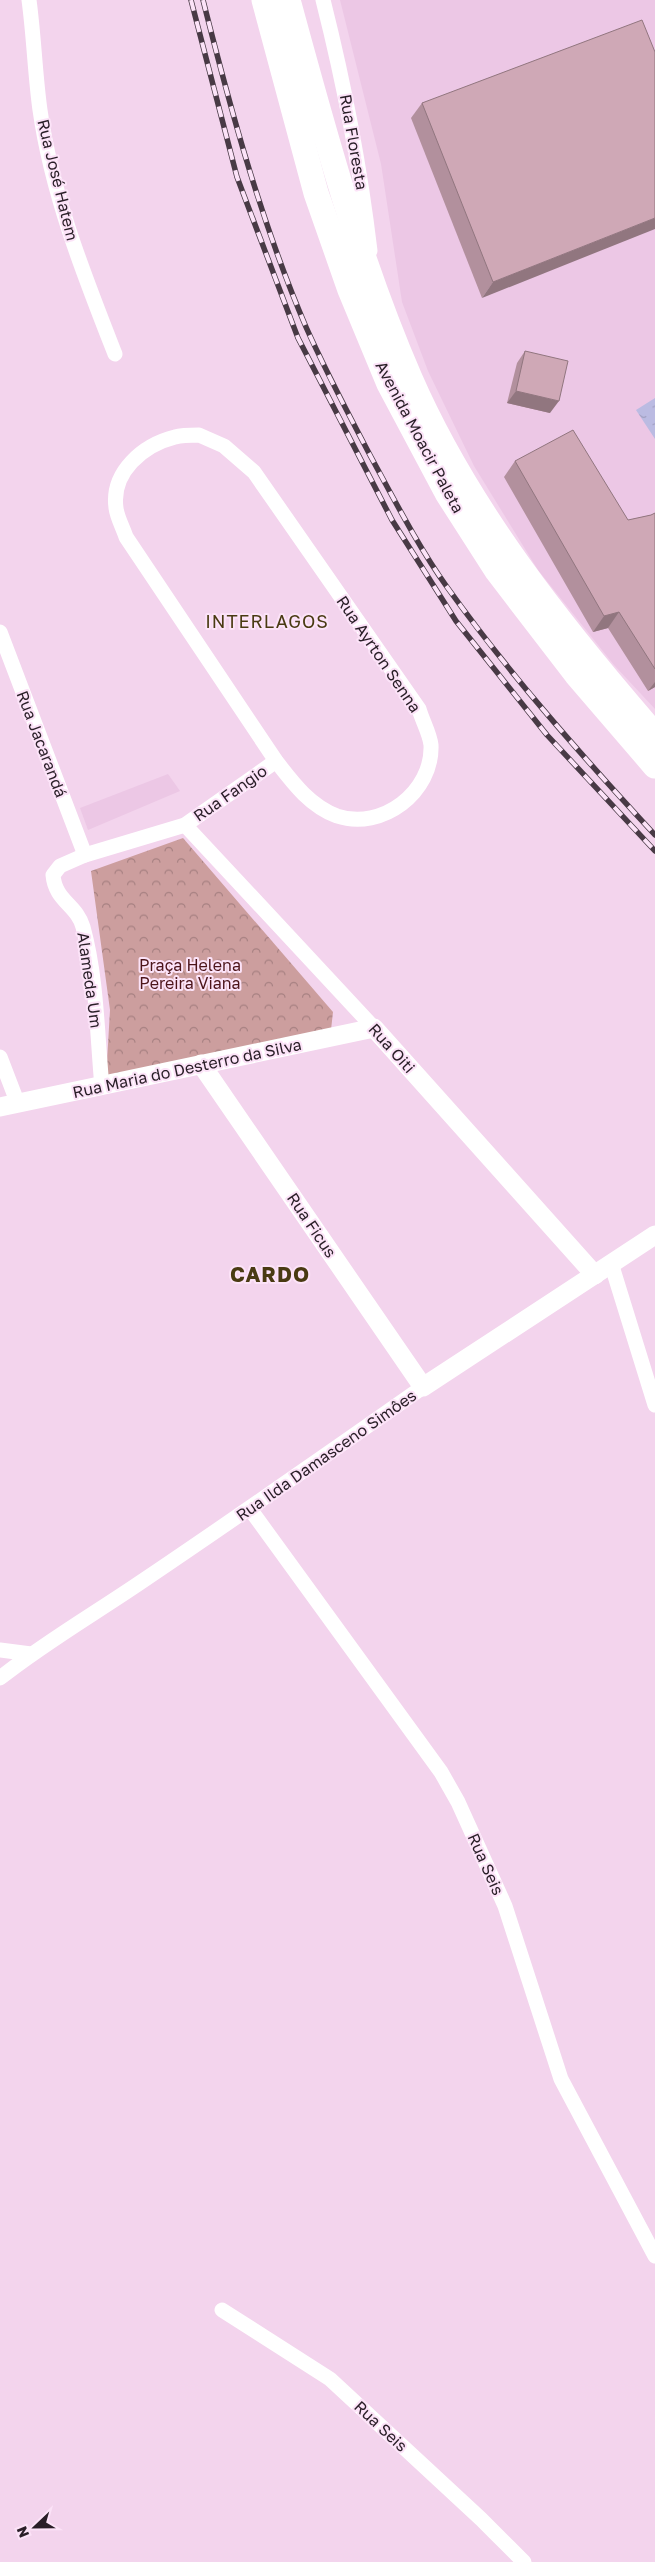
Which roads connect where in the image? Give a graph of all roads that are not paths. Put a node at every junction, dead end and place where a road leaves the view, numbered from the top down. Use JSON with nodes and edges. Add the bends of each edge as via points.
{"nodes":[{"id":1,"x":29,"y":0,"type":"edge"},
{"id":2,"x":264,"y":0,"type":"edge"},
{"id":3,"x":288,"y":0,"type":"edge"},
{"id":4,"x":323,"y":0,"type":"edge"},
{"id":5,"x":374,"y":287,"type":"junction"},
{"id":6,"x":115,"y":354,"type":"dead end"},
{"id":7,"x":0,"y":632,"type":"edge"},
{"id":8,"x":655,"y":735,"type":"edge"},
{"id":9,"x":276,"y":761,"type":"junction"},
{"id":10,"x":655,"y":766,"type":"edge"},
{"id":11,"x":185,"y":825,"type":"junction"},
{"id":12,"x":85,"y":855,"type":"junction"},
{"id":13,"x":374,"y":1028,"type":"junction"},
{"id":14,"x":0,"y":1057,"type":"edge"},
{"id":15,"x":201,"y":1064,"type":"junction"},
{"id":16,"x":102,"y":1087,"type":"junction"},
{"id":17,"x":9,"y":1106,"type":"edge"},
{"id":18,"x":655,"y":1235,"type":"edge"},
{"id":19,"x":611,"y":1263,"type":"junction"},
{"id":20,"x":595,"y":1275,"type":"junction"},
{"id":21,"x":422,"y":1387,"type":"junction"},
{"id":22,"x":655,"y":1405,"type":"edge"},
{"id":23,"x":250,"y":1509,"type":"junction"},
{"id":24,"x":0,"y":1650,"type":"edge"},
{"id":25,"x":31,"y":1654,"type":"junction"},
{"id":26,"x":0,"y":1678,"type":"edge"},
{"id":27,"x":655,"y":2256,"type":"edge"},
{"id":28,"x":222,"y":2310,"type":"dead end"},
{"id":29,"x":524,"y":2562,"type":"edge"}],
"edges":[{"from":1,"to":6,"type":"street","name":"Rua José Hatem","via":[[40,110],[50,158],[78,258]]},
{"from":2,"to":10,"type":"main road","name":"Avenida Moacir Paleta","via":[[316,193],[350,290],[389,384],[447,493],[497,571],[536,625]]},
{"from":3,"to":5,"type":"main road","name":"Avenida Moacir Paleta","via":[[343,198]]},
{"from":4,"to":5,"type":"street","name":"Rua Floresta","via":[[357,156]]},
{"from":5,"to":8,"type":"main road","name":"Avenida Moacir Paleta","via":[[410,379],[451,458],[492,525],[596,668]]},
{"from":7,"to":12,"type":"street","name":"Rua Jacarandá"},
{"from":9,"to":9,"type":"street","name":"Rua Ayrton Senna","via":[[300,794],[336,816],[355,820],[385,815],[413,795],[427,769],[431,744],[419,709],[254,472],[224,446],[199,435],[176,436],[131,460],[118,482],[116,508],[126,537]]},
{"from":9,"to":11,"type":"street","name":"Rua Fangio"},
{"from":11,"to":12,"type":"street","name":"Alameda Um"},
{"from":11,"to":13,"type":"street","name":"Rua Oiti"},
{"from":12,"to":16,"type":"street","name":"Alameda Um","via":[[60,866],[53,875],[56,890],[82,923],[88,947]]},
{"from":13,"to":15,"type":"street","name":"Rua Maria do Desterro da Silva"},
{"from":13,"to":20,"type":"street","name":"Rua Oiti"},
{"from":14,"to":17,"type":"street"},
{"from":15,"to":16,"type":"street","name":"Rua Maria do Desterro da Silva"},
{"from":15,"to":21,"type":"street","name":"Rua Ficus"},
{"from":16,"to":17,"type":"street","name":"Rua Maria do Desterro da Silva"},
{"from":18,"to":19,"type":"street","name":"Rua Ilda Damasceno Simôes"},
{"from":19,"to":20,"type":"street","name":"Rua Ilda Damasceno Simôes"},
{"from":19,"to":22,"type":"street"},
{"from":20,"to":21,"type":"street","name":"Rua Ilda Damasceno Simôes"},
{"from":21,"to":23,"type":"street","name":"Rua Ilda Damasceno Simôes"},
{"from":23,"to":25,"type":"street","name":"Rua Ilda Damasceno Simôes"},
{"from":23,"to":27,"type":"street","name":"Rua Seis","via":[[441,1772],[458,1802],[505,1906],[561,2079]]},
{"from":24,"to":25,"type":"street"},
{"from":25,"to":26,"type":"street","name":"Rua Ilda Damasceno Simôes"},
{"from":28,"to":29,"type":"street","name":"Rua Seis","via":[[330,2379]]}]}
